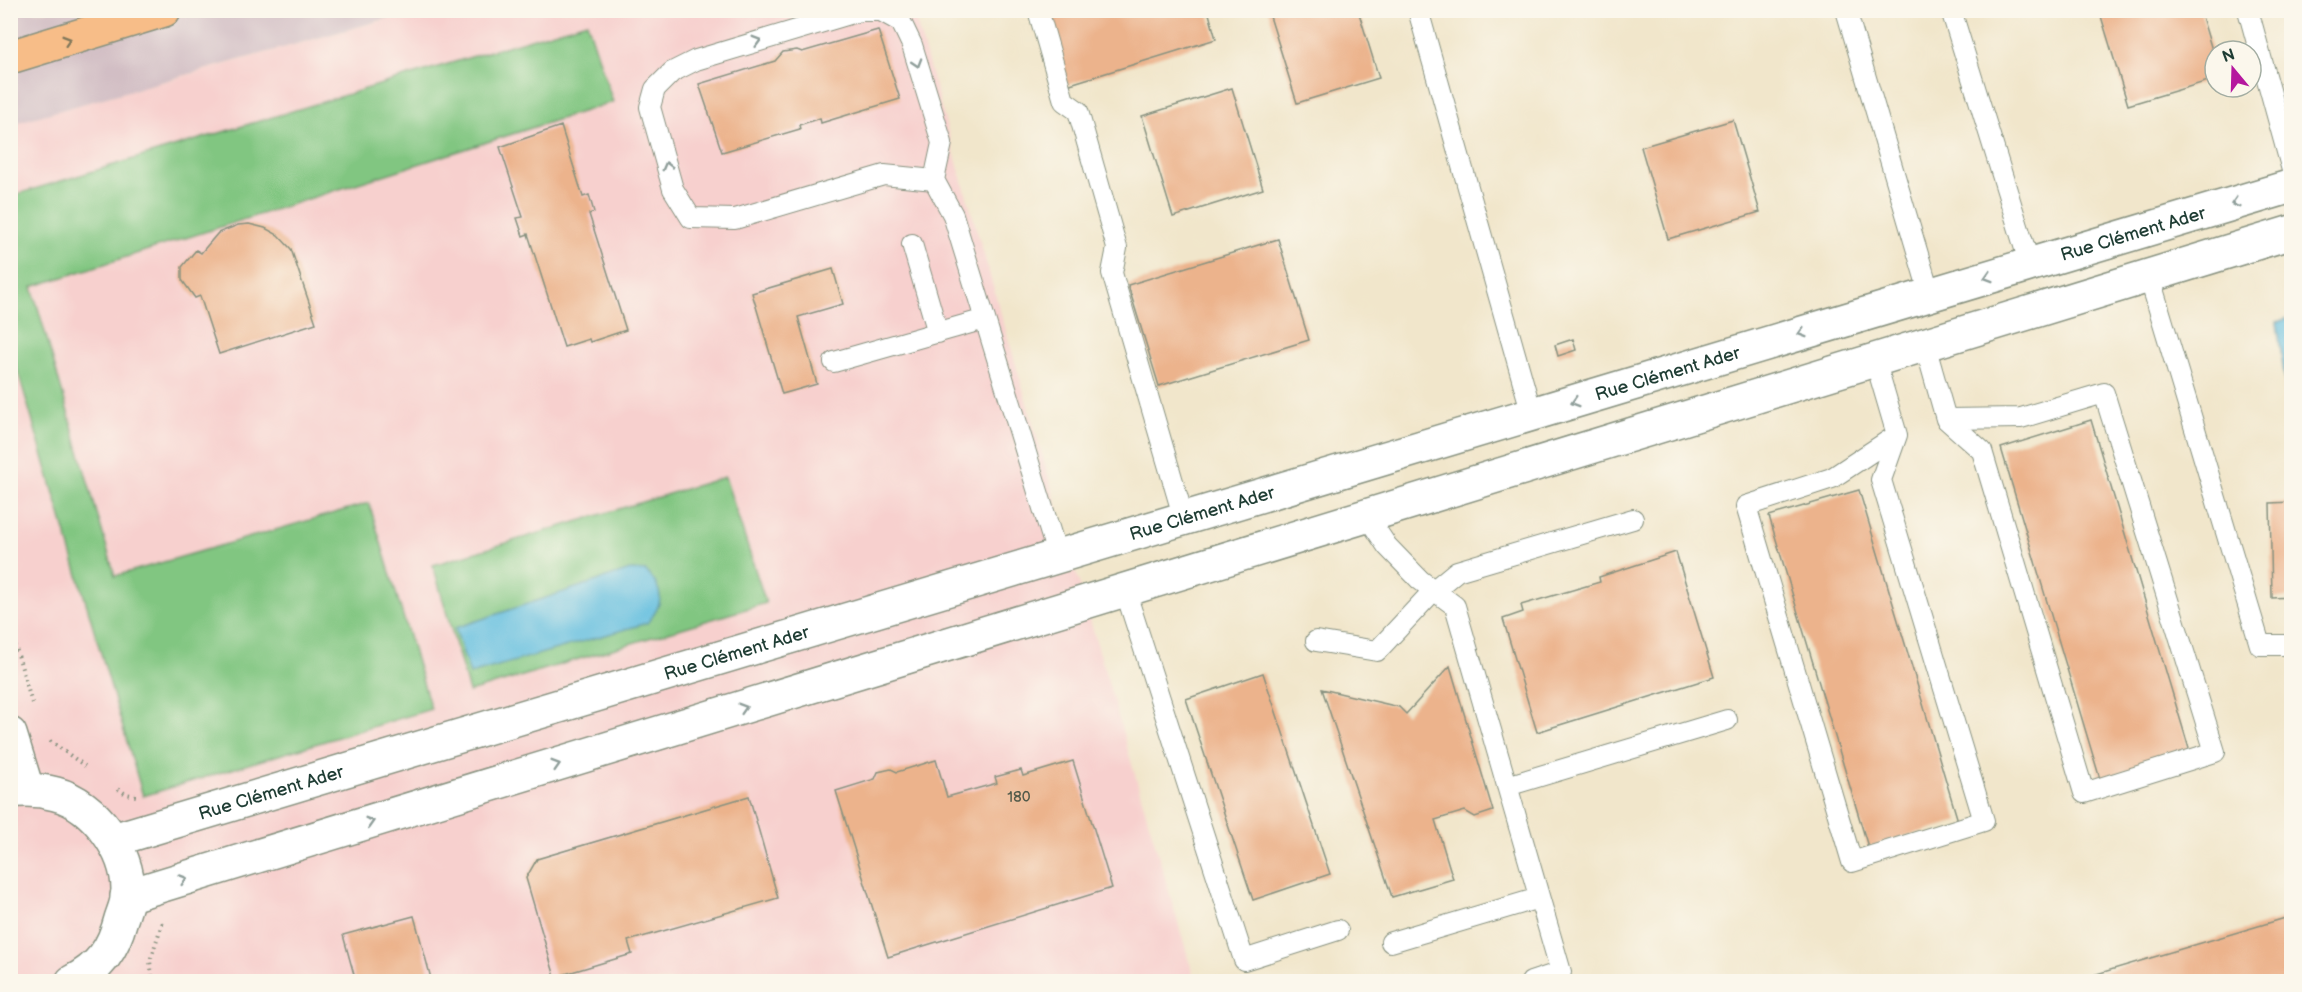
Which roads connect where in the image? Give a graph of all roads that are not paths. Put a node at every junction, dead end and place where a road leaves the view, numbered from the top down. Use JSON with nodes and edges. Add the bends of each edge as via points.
{"nodes":[{"id":1,"x":164,"y":10,"type":"edge"},
{"id":2,"x":1038,"y":10,"type":"edge"},
{"id":3,"x":1418,"y":10,"type":"edge"},
{"id":4,"x":1846,"y":10,"type":"edge"},
{"id":5,"x":1951,"y":10,"type":"edge"},
{"id":6,"x":2248,"y":10,"type":"edge"},
{"id":7,"x":10,"y":57,"type":"edge"},
{"id":8,"x":2292,"y":170,"type":"edge"},
{"id":9,"x":934,"y":180,"type":"junction"},
{"id":10,"x":2292,"y":186,"type":"edge"},
{"id":11,"x":2292,"y":232,"type":"edge"},
{"id":12,"x":912,"y":244,"type":"dead end"},
{"id":13,"x":2030,"y":265,"type":"junction"},
{"id":14,"x":2149,"y":276,"type":"junction"},
{"id":15,"x":1930,"y":295,"type":"junction"},
{"id":16,"x":985,"y":319,"type":"junction"},
{"id":17,"x":938,"y":333,"type":"junction"},
{"id":18,"x":1925,"y":345,"type":"junction"},
{"id":19,"x":1875,"y":360,"type":"junction"},
{"id":20,"x":834,"y":362,"type":"dead end"},
{"id":21,"x":1532,"y":414,"type":"junction"},
{"id":22,"x":1946,"y":419,"type":"junction"},
{"id":23,"x":1897,"y":435,"type":"junction"},
{"id":24,"x":1367,"y":516,"type":"junction"},
{"id":25,"x":1184,"y":519,"type":"junction"},
{"id":26,"x":1633,"y":519,"type":"dead end"},
{"id":27,"x":1058,"y":557,"type":"junction"},
{"id":28,"x":1125,"y":590,"type":"junction"},
{"id":29,"x":1434,"y":590,"type":"junction"},
{"id":30,"x":1316,"y":641,"type":"dead end"},
{"id":31,"x":2292,"y":645,"type":"edge"},
{"id":32,"x":1727,"y":720,"type":"dead end"},
{"id":33,"x":10,"y":734,"type":"edge"},
{"id":34,"x":1507,"y":786,"type":"junction"},
{"id":35,"x":19,"y":790,"type":"edge"},
{"id":36,"x":113,"y":840,"type":"junction"},
{"id":37,"x":128,"y":896,"type":"junction"},
{"id":38,"x":1539,"y":898,"type":"junction"},
{"id":39,"x":1338,"y":930,"type":"dead end"},
{"id":40,"x":1391,"y":942,"type":"dead end"},
{"id":41,"x":107,"y":970,"type":"edge"},
{"id":42,"x":72,"y":981,"type":"edge"},
{"id":43,"x":1531,"y":981,"type":"edge"}],
"edges":[{"from":7,"to":1,"type":"main road","one_way":true},
{"from":2,"to":25,"type":"lane","via":[[1064,101],[1078,111],[1114,236],[1117,248],[1112,273]]},
{"from":3,"to":21,"type":"lane"},
{"from":4,"to":15,"type":"lane"},
{"from":5,"to":13,"type":"lane"},
{"from":6,"to":8,"type":"lane"},
{"from":9,"to":9,"type":"lane","one_way":true,"via":[[884,175],[735,219],[691,218],[673,189],[650,107],[655,89],[672,72],[696,60],[860,11],[881,11],[901,22],[912,45],[942,143]]},
{"from":9,"to":16,"type":"lane","via":[[953,215]]},
{"from":10,"to":13,"type":"street","name":"Rue Clément Ader","one_way":true},
{"from":11,"to":14,"type":"street"},
{"from":12,"to":17,"type":"lane"},
{"from":13,"to":15,"type":"street","name":"Rue Clément Ader","one_way":true},
{"from":14,"to":18,"type":"street"},
{"from":14,"to":31,"type":"lane","via":[[2260,645]]},
{"from":15,"to":21,"type":"street","name":"Rue Clément Ader","one_way":true},
{"from":16,"to":17,"type":"lane"},
{"from":16,"to":27,"type":"lane"},
{"from":17,"to":20,"type":"lane"},
{"from":18,"to":19,"type":"street"},
{"from":18,"to":22,"type":"lane"},
{"from":19,"to":23,"type":"lane"},
{"from":19,"to":24,"type":"street"},
{"from":21,"to":25,"type":"street","name":"Rue Clément Ader"},
{"from":22,"to":22,"type":"lane","via":[[2021,418],[2104,393],[2216,752],[2084,793],[1982,451]]},
{"from":23,"to":23,"type":"lane","via":[[1881,480],[1984,822],[1852,862],[1746,506],[1832,478]]},
{"from":24,"to":28,"type":"street"},
{"from":24,"to":29,"type":"lane","via":[[1387,546]]},
{"from":25,"to":27,"type":"street","name":"Rue Clément Ader"},
{"from":26,"to":29,"type":"lane","via":[[1457,571]]},
{"from":27,"to":36,"type":"street","name":"Rue Clément Ader"},
{"from":37,"to":28,"type":"street","one_way":true},
{"from":28,"to":39,"type":"lane","via":[[1244,960]]},
{"from":29,"to":30,"type":"lane","via":[[1377,651]]},
{"from":29,"to":34,"type":"lane","via":[[1455,606]]},
{"from":32,"to":34,"type":"lane"},
{"from":33,"to":35,"type":"street"},
{"from":34,"to":38,"type":"lane"},
{"from":35,"to":36,"type":"street","via":[[58,794],[86,808]]},
{"from":36,"to":37,"type":"street","via":[[122,858]]},
{"from":37,"to":41,"type":"street"},
{"from":38,"to":40,"type":"lane"},
{"from":38,"to":43,"type":"lane","via":[[1562,972]]},
{"from":41,"to":42,"type":"street"}]}
